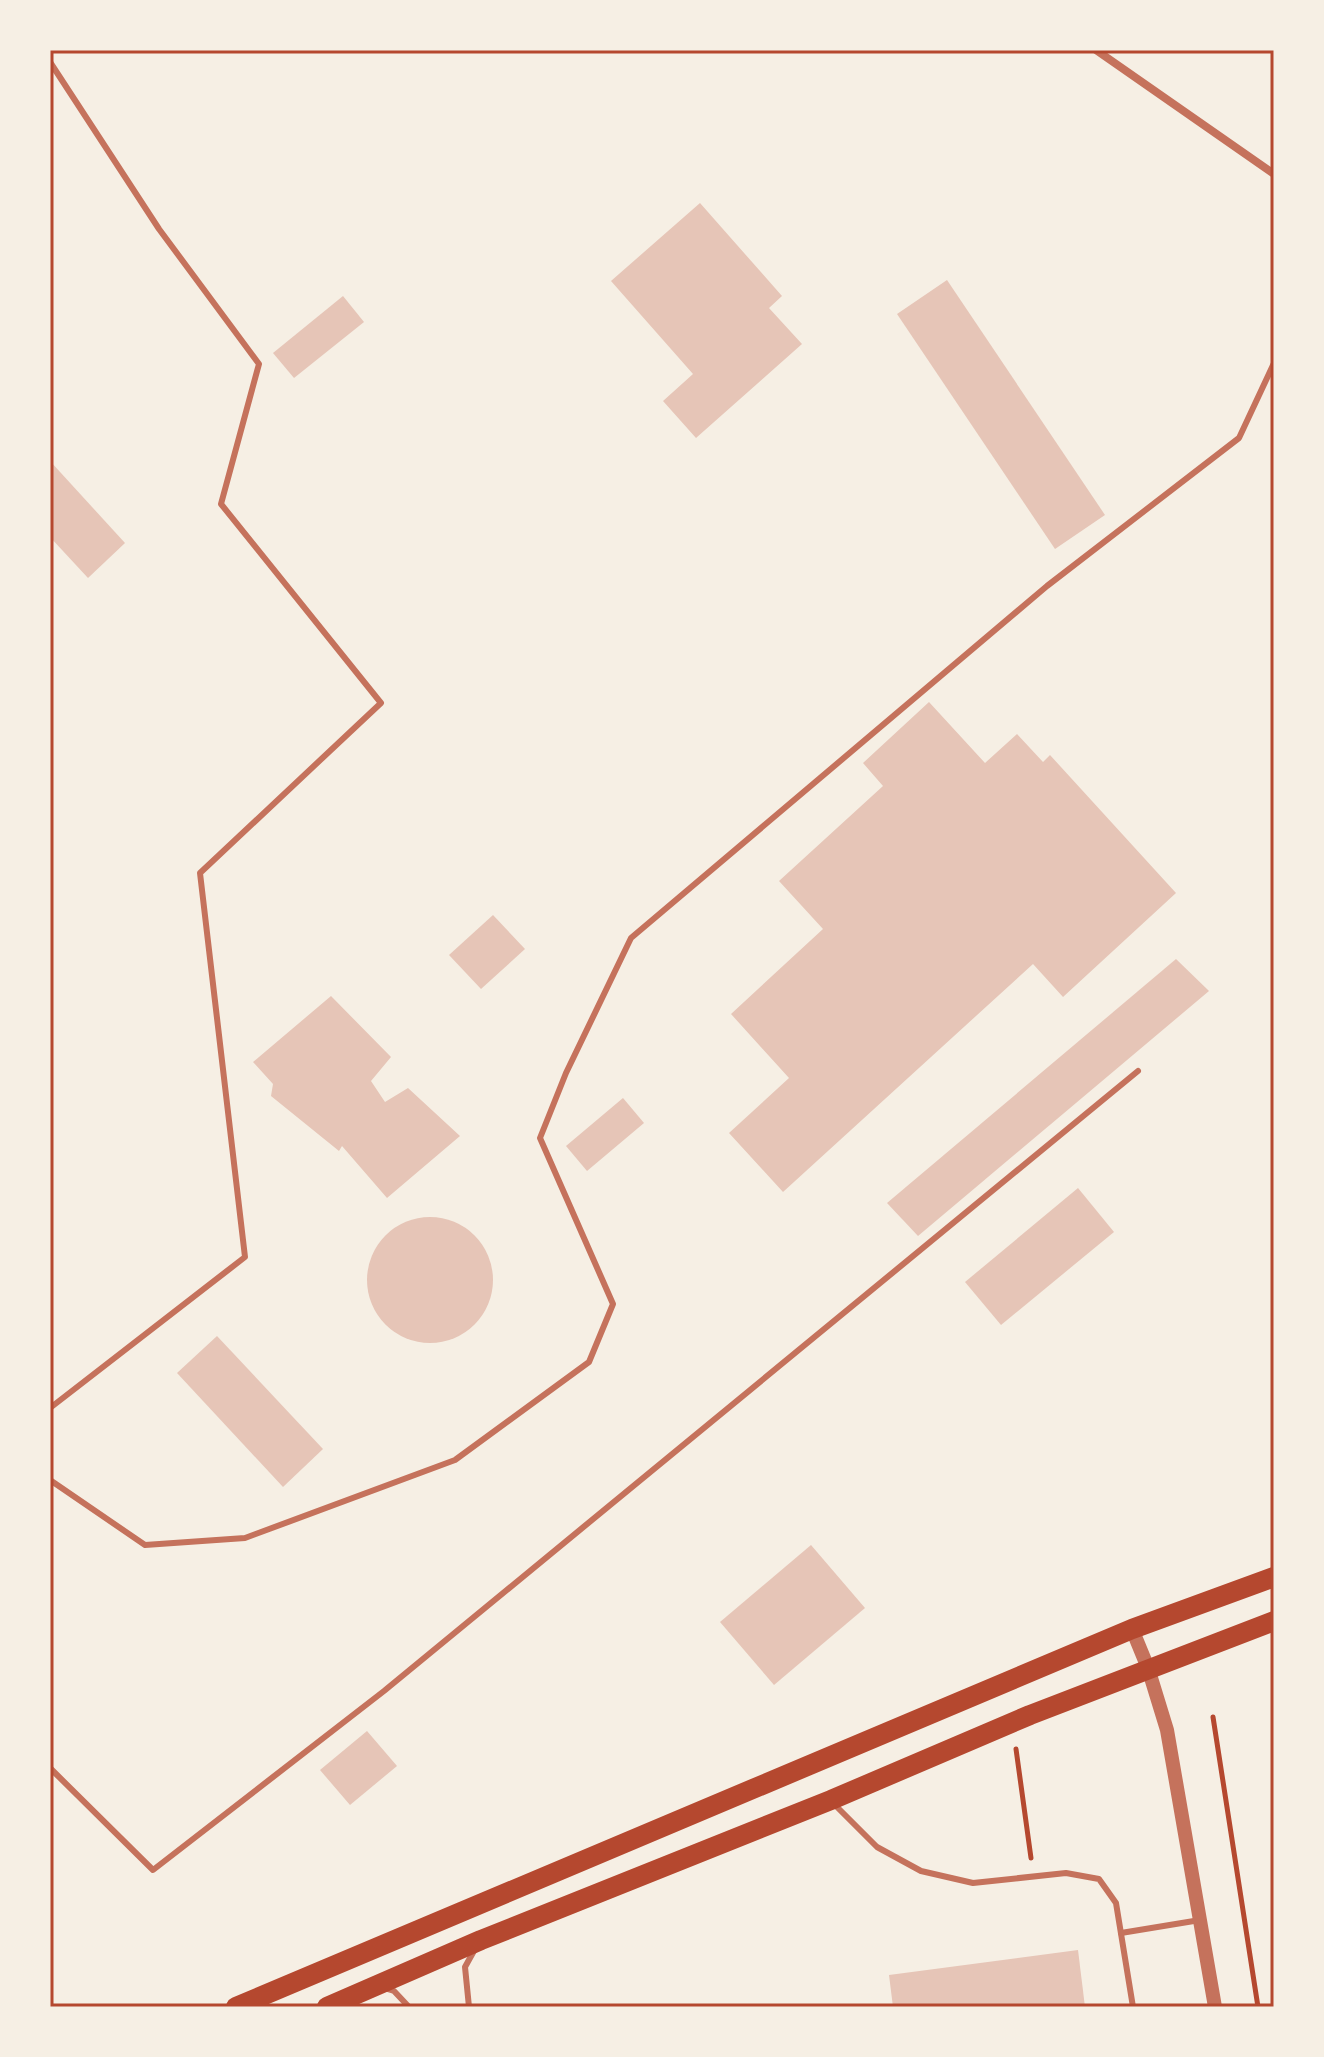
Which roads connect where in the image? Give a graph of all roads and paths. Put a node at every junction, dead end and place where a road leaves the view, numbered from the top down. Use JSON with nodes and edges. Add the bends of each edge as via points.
{"nodes":[{"id":1,"x":1096,"y":50,"type":"edge"},
{"id":2,"x":50,"y":62,"type":"edge"},
{"id":3,"x":1274,"y":174,"type":"edge"},
{"id":4,"x":1274,"y":363,"type":"edge"},
{"id":5,"x":1138,"y":1071,"type":"dead end"},
{"id":6,"x":50,"y":1408,"type":"edge"},
{"id":7,"x":50,"y":1480,"type":"edge"},
{"id":8,"x":1274,"y":1577,"type":"edge"},
{"id":9,"x":1274,"y":1621,"type":"edge"},
{"id":10,"x":1132,"y":1629,"type":"junction"},
{"id":11,"x":1148,"y":1668,"type":"junction"},
{"id":12,"x":1213,"y":1717,"type":"dead end"},
{"id":13,"x":1016,"y":1748,"type":"dead end"},
{"id":14,"x":50,"y":1768,"type":"edge"},
{"id":15,"x":831,"y":1800,"type":"junction"},
{"id":16,"x":1033,"y":1876,"type":"junction"},
{"id":17,"x":1200,"y":1920,"type":"junction"},
{"id":18,"x":1121,"y":1933,"type":"junction"},
{"id":19,"x":481,"y":1940,"type":"junction"},
{"id":20,"x":377,"y":1986,"type":"junction"},
{"id":21,"x":236,"y":2007,"type":"edge"},
{"id":22,"x":327,"y":2007,"type":"edge"},
{"id":23,"x":409,"y":2007,"type":"edge"},
{"id":24,"x":469,"y":2007,"type":"edge"},
{"id":25,"x":1133,"y":2007,"type":"edge"},
{"id":26,"x":1215,"y":2007,"type":"edge"},
{"id":27,"x":1258,"y":2007,"type":"edge"}],
"edges":[{"from":1,"to":3,"type":"street"},
{"from":2,"to":6,"type":"lane","via":[[159,229],[259,364],[221,504],[381,703],[200,873],[245,1257]]},
{"from":4,"to":7,"type":"lane","via":[[1239,438],[1047,586],[631,938],[540,1138],[613,1304],[589,1362],[455,1460],[245,1538],[145,1545]]},
{"from":5,"to":14,"type":"lane","via":[[384,1691],[153,1870]]},
{"from":8,"to":10,"type":"main road"},
{"from":9,"to":11,"type":"main road"},
{"from":10,"to":11,"type":"street"},
{"from":10,"to":21,"type":"main road"},
{"from":11,"to":15,"type":"main road"},
{"from":11,"to":17,"type":"street","via":[[1167,1730]]},
{"from":12,"to":27,"type":"path"},
{"from":13,"to":16,"type":"path"},
{"from":15,"to":16,"type":"lane","via":[[877,1847],[921,1871],[973,1883]]},
{"from":15,"to":19,"type":"main road"},
{"from":16,"to":18,"type":"lane","via":[[1066,1873],[1099,1879],[1116,1903]]},
{"from":17,"to":18,"type":"lane"},
{"from":17,"to":26,"type":"street"},
{"from":18,"to":25,"type":"lane"},
{"from":19,"to":20,"type":"main road"},
{"from":19,"to":24,"type":"lane","via":[[465,1967]]},
{"from":20,"to":22,"type":"main road"},
{"from":20,"to":23,"type":"lane","via":[[394,1991]]}]}
